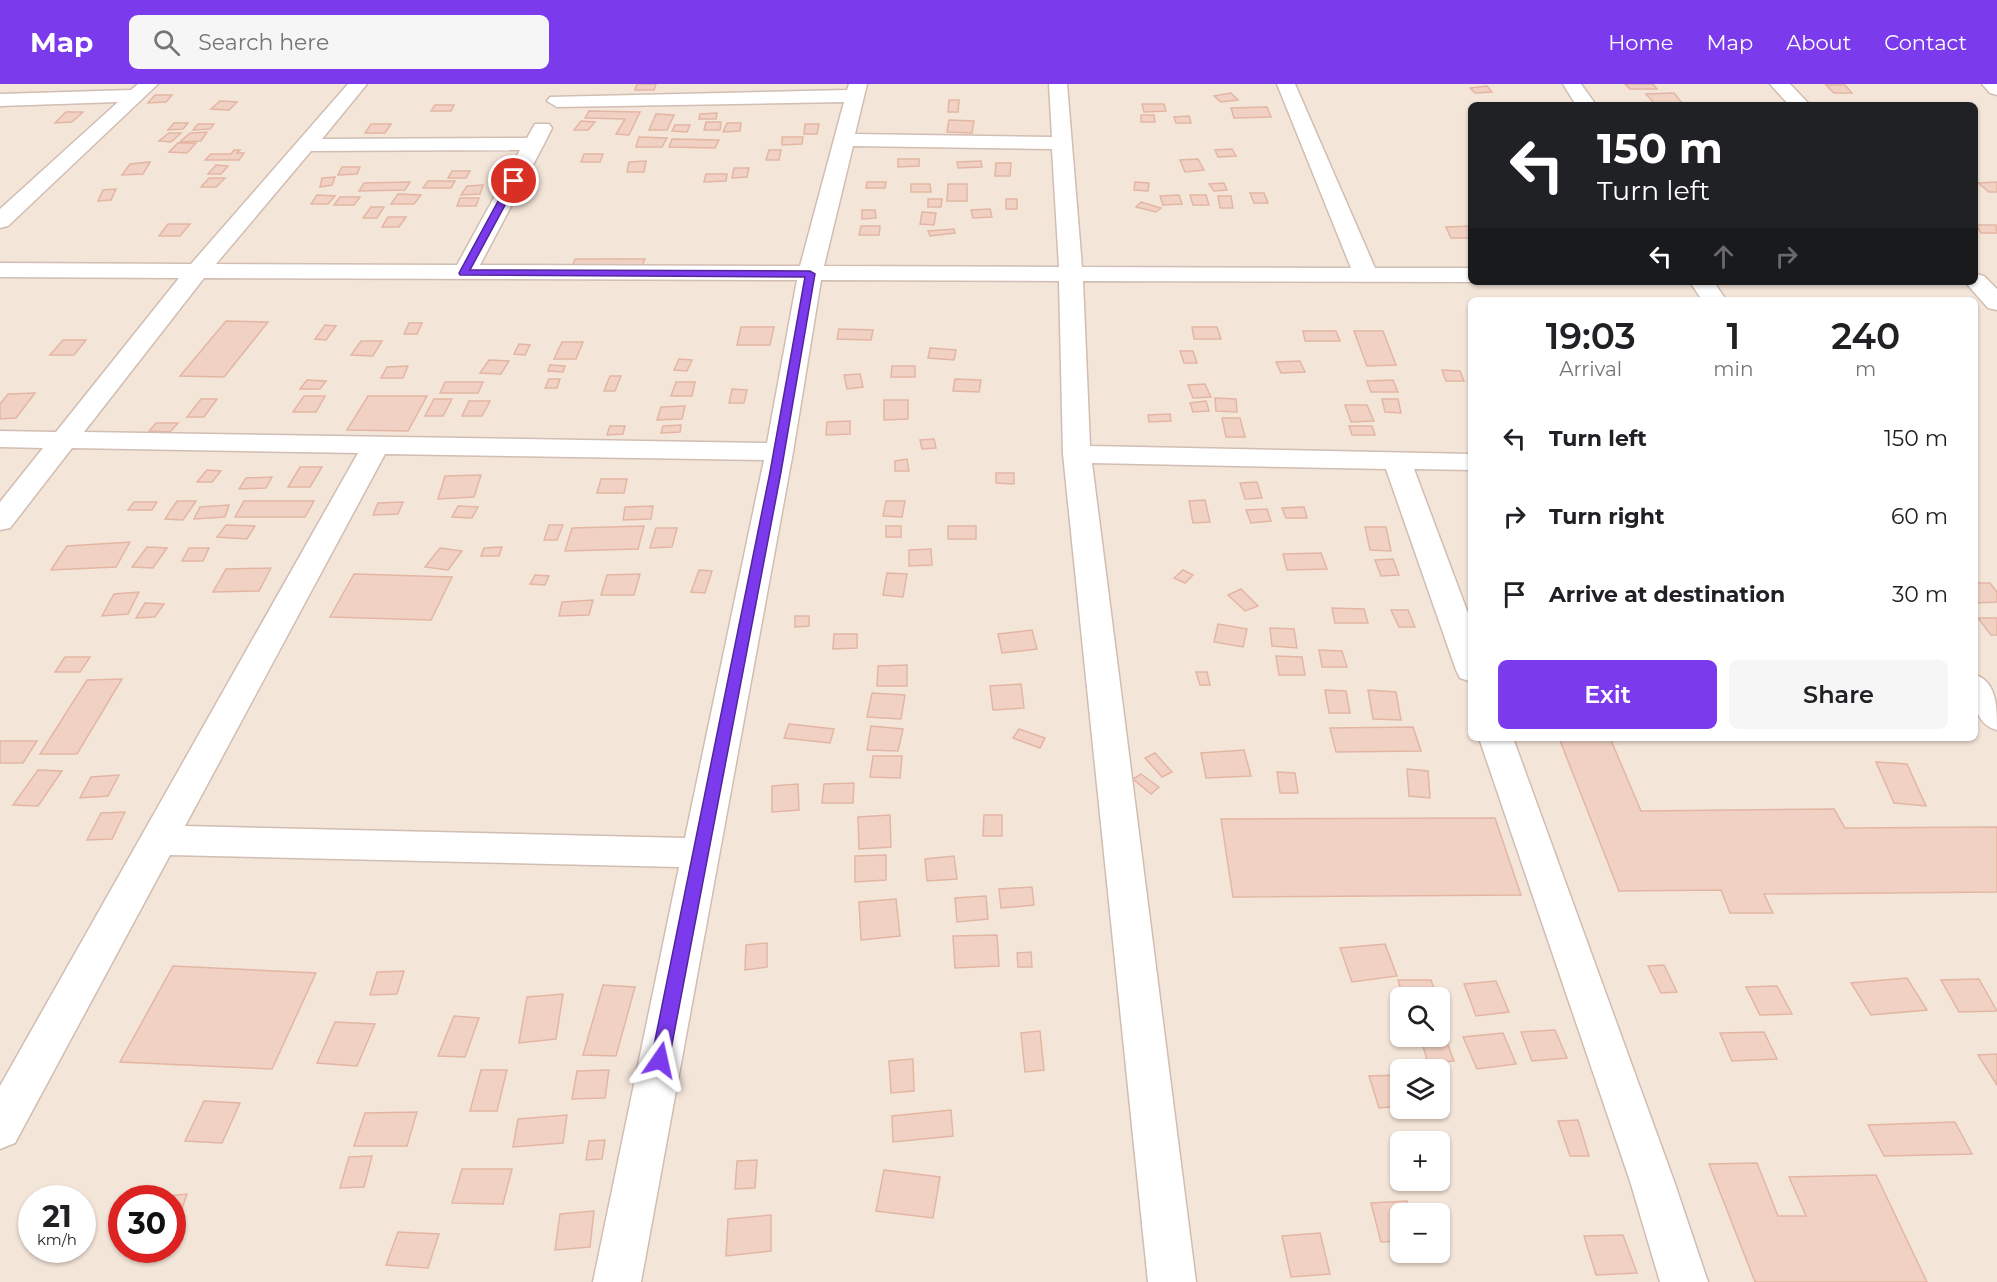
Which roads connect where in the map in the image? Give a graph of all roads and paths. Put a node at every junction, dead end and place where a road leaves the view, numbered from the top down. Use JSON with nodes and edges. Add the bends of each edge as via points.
{"nodes":[{"id":1,"x":358,"y":84,"type":"edge"},
{"id":2,"x":1058,"y":84,"type":"edge"},
{"id":3,"x":1286,"y":84,"type":"edge"},
{"id":4,"x":1572,"y":84,"type":"edge"},
{"id":5,"x":1779,"y":84,"type":"edge"},
{"id":6,"x":1991,"y":84,"type":"edge"},
{"id":7,"x":1997,"y":88,"type":"edge"},
{"id":8,"x":143,"y":90,"type":"edge"},
{"id":9,"x":857,"y":90,"type":"edge"},
{"id":10,"x":561,"y":92,"type":"edge"},
{"id":11,"x":0,"y":100,"type":"edge"},
{"id":12,"x":1584,"y":102,"type":"edge"},
{"id":13,"x":1797,"y":102,"type":"edge"},
{"id":14,"x":843,"y":140,"type":"junction"},
{"id":15,"x":1062,"y":143,"type":"junction"},
{"id":16,"x":534,"y":144,"type":"junction"},
{"id":17,"x":305,"y":145,"type":"junction"},
{"id":18,"x":0,"y":189,"type":"edge"},
{"id":19,"x":34,"y":189,"type":"junction"},
{"id":20,"x":0,"y":221,"type":"edge"},
{"id":21,"x":0,"y":270,"type":"edge"},
{"id":22,"x":196,"y":272,"type":"junction"},
{"id":23,"x":464,"y":273,"type":"junction"},
{"id":24,"x":810,"y":274,"type":"junction"},
{"id":25,"x":1071,"y":274,"type":"junction"},
{"id":26,"x":1366,"y":275,"type":"junction"},
{"id":27,"x":1468,"y":275,"type":"edge"},
{"id":28,"x":1978,"y":276,"type":"edge"},
{"id":29,"x":1997,"y":276,"type":"edge"},
{"id":30,"x":1978,"y":283,"type":"edge"},
{"id":31,"x":1997,"y":303,"type":"edge"},
{"id":32,"x":0,"y":439,"type":"edge"},
{"id":33,"x":64,"y":440,"type":"junction"},
{"id":34,"x":376,"y":445,"type":"junction"},
{"id":35,"x":779,"y":452,"type":"junction"},
{"id":36,"x":1077,"y":454,"type":"junction"},
{"id":37,"x":1397,"y":460,"type":"junction"},
{"id":38,"x":1468,"y":462,"type":"edge"},
{"id":39,"x":0,"y":521,"type":"edge"},
{"id":40,"x":1468,"y":659,"type":"edge"},
{"id":41,"x":1978,"y":690,"type":"edge"},
{"id":42,"x":1997,"y":718,"type":"edge"},
{"id":43,"x":1497,"y":741,"type":"edge"},
{"id":44,"x":159,"y":840,"type":"junction"},
{"id":45,"x":701,"y":853,"type":"junction"},
{"id":46,"x":0,"y":1128,"type":"edge"},
{"id":47,"x":617,"y":1282,"type":"edge"},
{"id":48,"x":1172,"y":1282,"type":"edge"},
{"id":49,"x":1684,"y":1282,"type":"edge"}],
"edges":[{"from":1,"to":17,"type":"street"},
{"from":2,"to":15,"type":"street"},
{"from":3,"to":26,"type":"street"},
{"from":4,"to":12,"type":"street"},
{"from":5,"to":13,"type":"street"},
{"from":6,"to":7,"type":"street"},
{"from":8,"to":11,"type":"street"},
{"from":8,"to":19,"type":"street"},
{"from":9,"to":10,"type":"street"},
{"from":9,"to":14,"type":"street"},
{"from":10,"to":16,"type":"street"},
{"from":14,"to":15,"type":"street"},
{"from":14,"to":24,"type":"street"},
{"from":15,"to":25,"type":"street"},
{"from":16,"to":17,"type":"street"},
{"from":16,"to":23,"type":"street"},
{"from":17,"to":22,"type":"street"},
{"from":18,"to":19,"type":"street"},
{"from":19,"to":20,"type":"street"},
{"from":21,"to":22,"type":"street"},
{"from":22,"to":23,"type":"street"},
{"from":22,"to":33,"type":"street"},
{"from":23,"to":24,"type":"street"},
{"from":24,"to":25,"type":"street"},
{"from":24,"to":35,"type":"street"},
{"from":25,"to":26,"type":"street"},
{"from":25,"to":36,"type":"street"},
{"from":26,"to":27,"type":"street"},
{"from":28,"to":29,"type":"street"},
{"from":30,"to":31,"type":"street"},
{"from":32,"to":33,"type":"street"},
{"from":33,"to":34,"type":"street"},
{"from":33,"to":39,"type":"street"},
{"from":34,"to":35,"type":"street"},
{"from":34,"to":44,"type":"street"},
{"from":35,"to":45,"type":"street"},
{"from":36,"to":37,"type":"street"},
{"from":36,"to":48,"type":"street"},
{"from":37,"to":38,"type":"street"},
{"from":37,"to":40,"type":"street"},
{"from":41,"to":42,"type":"street"},
{"from":43,"to":49,"type":"street"},
{"from":44,"to":45,"type":"street"},
{"from":44,"to":46,"type":"street"},
{"from":45,"to":47,"type":"street"}]}
